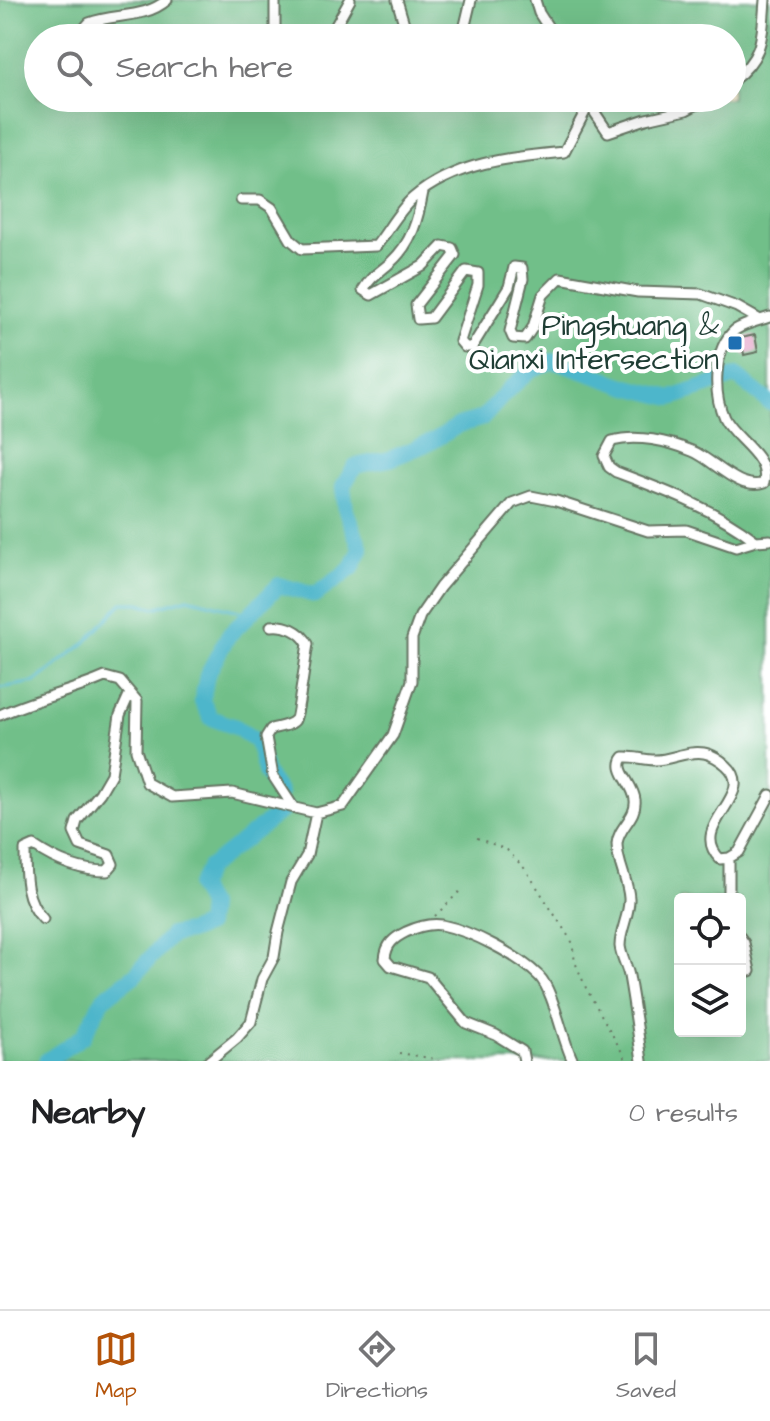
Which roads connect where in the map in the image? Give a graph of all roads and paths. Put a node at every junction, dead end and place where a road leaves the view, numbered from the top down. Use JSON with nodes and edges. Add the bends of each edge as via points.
{"nodes":[{"id":1,"x":167,"y":0,"type":"edge"},
{"id":2,"x":275,"y":0,"type":"edge"},
{"id":3,"x":350,"y":0,"type":"edge"},
{"id":4,"x":397,"y":0,"type":"edge"},
{"id":5,"x":471,"y":0,"type":"edge"},
{"id":6,"x":535,"y":0,"type":"edge"},
{"id":7,"x":765,"y":0,"type":"edge"},
{"id":8,"x":88,"y":24,"type":"edge"},
{"id":9,"x":275,"y":24,"type":"edge"},
{"id":10,"x":337,"y":24,"type":"edge"},
{"id":11,"x":404,"y":24,"type":"edge"},
{"id":12,"x":465,"y":24,"type":"edge"},
{"id":13,"x":546,"y":24,"type":"edge"},
{"id":14,"x":746,"y":68,"type":"edge"},
{"id":15,"x":582,"y":112,"type":"edge"},
{"id":16,"x":594,"y":112,"type":"edge"},
{"id":17,"x":677,"y":112,"type":"edge"},
{"id":18,"x":423,"y":192,"type":"junction"},
{"id":19,"x":241,"y":200,"type":"dead end"},
{"id":20,"x":765,"y":318,"type":"edge"},
{"id":21,"x":770,"y":540,"type":"edge"},
{"id":22,"x":756,"y":541,"type":"junction"},
{"id":23,"x":271,"y":626,"type":"dead end"},
{"id":24,"x":130,"y":693,"type":"junction"},
{"id":25,"x":0,"y":715,"type":"edge"},
{"id":26,"x":770,"y":795,"type":"edge"},
{"id":27,"x":294,"y":808,"type":"junction"},
{"id":28,"x":316,"y":813,"type":"junction"},
{"id":29,"x":477,"y":838,"type":"dead end"},
{"id":30,"x":729,"y":858,"type":"junction"},
{"id":31,"x":463,"y":888,"type":"dead end"},
{"id":32,"x":729,"y":893,"type":"edge"},
{"id":33,"x":43,"y":919,"type":"dead end"},
{"id":34,"x":417,"y":927,"type":"junction"},
{"id":35,"x":746,"y":952,"type":"edge"},
{"id":36,"x":750,"y":971,"type":"dead end"},
{"id":37,"x":399,"y":1053,"type":"dead end"},
{"id":38,"x":209,"y":1061,"type":"edge"},
{"id":39,"x":438,"y":1061,"type":"edge"},
{"id":40,"x":524,"y":1061,"type":"edge"},
{"id":41,"x":573,"y":1061,"type":"edge"},
{"id":42,"x":627,"y":1061,"type":"edge"},
{"id":43,"x":642,"y":1061,"type":"edge"}],
"edges":[{"from":1,"to":8,"type":"street","via":[[135,15]]},
{"from":2,"to":9,"type":"street"},
{"from":3,"to":10,"type":"street"},
{"from":4,"to":11,"type":"street"},
{"from":5,"to":12,"type":"street"},
{"from":6,"to":13,"type":"street"},
{"from":7,"to":14,"type":"street","via":[[761,43]]},
{"from":15,"to":18,"type":"street","via":[[564,152],[503,158],[455,173]]},
{"from":16,"to":17,"type":"street","via":[[608,132]]},
{"from":18,"to":19,"type":"street","via":[[412,198],[376,246],[323,250],[302,249],[272,208],[260,200]]},
{"from":18,"to":20,"type":"street","via":[[408,242],[363,290],[371,295],[423,266],[442,246],[452,248],[455,255],[416,305],[418,319],[431,318],[466,271],[478,273],[460,341],[465,347],[472,347],[509,287],[514,267],[522,268],[523,279],[510,331],[513,338],[525,339],[543,295],[560,278],[638,292],[701,294]]},
{"from":20,"to":22,"type":"street","via":[[737,329],[718,360],[725,419],[759,456],[766,468],[764,483],[748,484],[691,450],[646,439],[612,441],[604,456],[616,472],[693,501]]},
{"from":21,"to":22,"type":"street"},
{"from":22,"to":28,"type":"street","via":[[736,547],[686,530],[648,531],[531,496],[512,503],[420,616],[412,638],[412,681],[393,735],[343,806]]},
{"from":23,"to":27,"type":"street","via":[[303,635],[308,644],[298,718],[271,729],[266,737],[273,776]]},
{"from":24,"to":25,"type":"street","via":[[120,681],[105,677]]},
{"from":24,"to":27,"type":"street","via":[[137,701],[136,750],[147,783],[172,797],[232,793]]},
{"from":24,"to":33,"type":"street","via":[[120,715],[111,774],[74,832],[80,845],[109,855],[113,864],[107,871],[92,871],[55,860],[34,846],[25,850],[32,907]]},
{"from":26,"to":30,"type":"street","via":[[749,837]]},
{"from":27,"to":28,"type":"street"},
{"from":28,"to":38,"type":"street","via":[[251,1022]]},
{"from":29,"to":42,"type":"path","via":[[507,850],[526,870],[572,942],[586,988]]},
{"from":30,"to":32,"type":"street"},
{"from":30,"to":43,"type":"street","via":[[720,859],[712,843],[716,818],[737,785],[729,767],[704,753],[621,760],[635,800],[617,843],[629,903],[620,944]]},
{"from":31,"to":34,"type":"path"},
{"from":34,"to":40,"type":"street","via":[[389,944],[385,959],[391,966],[428,977],[466,1023],[510,1043],[522,1051]]},
{"from":34,"to":41,"type":"street","via":[[440,925],[464,933],[500,949],[542,978]]},
{"from":35,"to":36,"type":"street"},
{"from":37,"to":39,"type":"path"}]}
